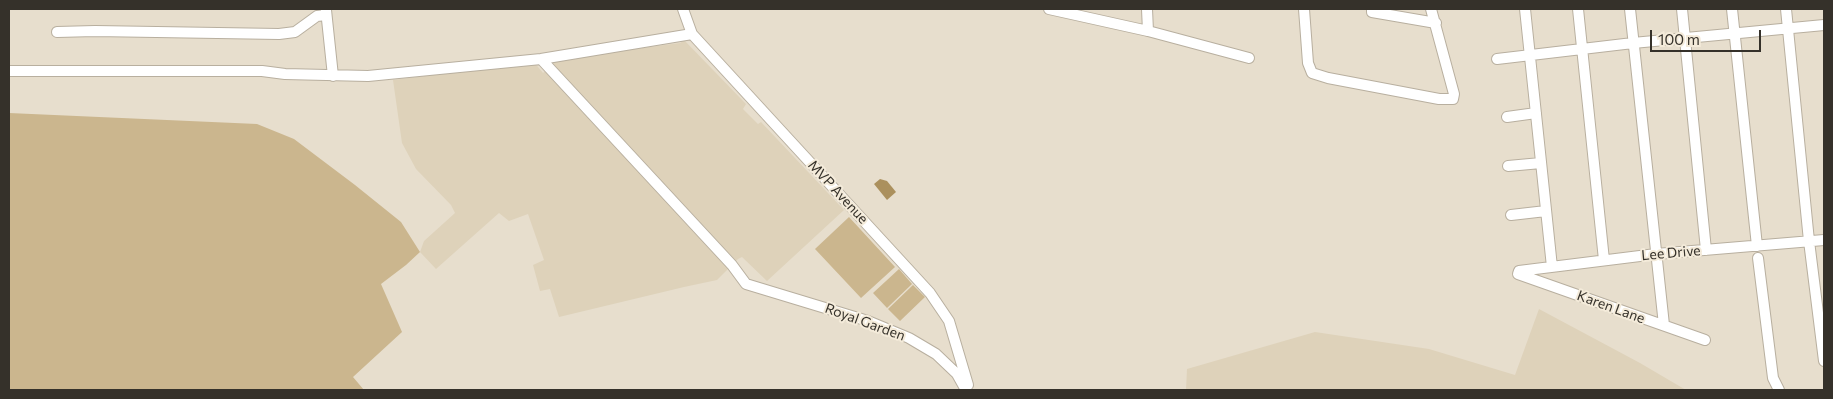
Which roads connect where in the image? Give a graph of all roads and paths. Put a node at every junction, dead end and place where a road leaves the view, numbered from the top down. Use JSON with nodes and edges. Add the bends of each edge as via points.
{"nodes":[{"id":1,"x":683,"y":9,"type":"edge"},
{"id":2,"x":1048,"y":9,"type":"edge"},
{"id":3,"x":1147,"y":9,"type":"edge"},
{"id":4,"x":1304,"y":9,"type":"edge"},
{"id":5,"x":1372,"y":9,"type":"edge"},
{"id":6,"x":1431,"y":9,"type":"edge"},
{"id":7,"x":1525,"y":9,"type":"edge"},
{"id":8,"x":1578,"y":9,"type":"edge"},
{"id":9,"x":1630,"y":9,"type":"edge"},
{"id":10,"x":1682,"y":9,"type":"edge"},
{"id":11,"x":1732,"y":9,"type":"edge"},
{"id":12,"x":1786,"y":9,"type":"edge"},
{"id":13,"x":326,"y":12,"type":"edge"},
{"id":14,"x":1436,"y":23,"type":"junction"},
{"id":15,"x":1824,"y":25,"type":"edge"},
{"id":16,"x":1788,"y":29,"type":"junction"},
{"id":17,"x":1148,"y":31,"type":"junction"},
{"id":18,"x":57,"y":32,"type":"dead end"},
{"id":19,"x":692,"y":34,"type":"junction"},
{"id":20,"x":1735,"y":34,"type":"junction"},
{"id":21,"x":1684,"y":38,"type":"junction"},
{"id":22,"x":1634,"y":43,"type":"junction"},
{"id":23,"x":1582,"y":49,"type":"junction"},
{"id":24,"x":1529,"y":54,"type":"junction"},
{"id":25,"x":1249,"y":58,"type":"dead end"},
{"id":26,"x":541,"y":59,"type":"junction"},
{"id":27,"x":1497,"y":59,"type":"dead end"},
{"id":28,"x":9,"y":71,"type":"edge"},
{"id":29,"x":333,"y":76,"type":"junction"},
{"id":30,"x":1536,"y":113,"type":"junction"},
{"id":31,"x":1507,"y":117,"type":"dead end"},
{"id":32,"x":1541,"y":162,"type":"junction"},
{"id":33,"x":1508,"y":166,"type":"dead end"},
{"id":34,"x":1546,"y":211,"type":"junction"},
{"id":35,"x":1511,"y":215,"type":"dead end"},
{"id":36,"x":1824,"y":240,"type":"edge"},
{"id":37,"x":1808,"y":241,"type":"junction"},
{"id":38,"x":1757,"y":246,"type":"junction"},
{"id":39,"x":1706,"y":250,"type":"junction"},
{"id":40,"x":1656,"y":254,"type":"junction"},
{"id":41,"x":1758,"y":258,"type":"dead end"},
{"id":42,"x":1604,"y":260,"type":"junction"},
{"id":43,"x":1552,"y":267,"type":"junction"},
{"id":44,"x":1518,"y":272,"type":"joint"},
{"id":45,"x":1664,"y":325,"type":"junction"},
{"id":46,"x":1705,"y":340,"type":"dead end"},
{"id":47,"x":1824,"y":360,"type":"edge"},
{"id":48,"x":968,"y":390,"type":"edge"},
{"id":49,"x":1779,"y":390,"type":"edge"}],
"edges":[{"from":1,"to":19,"type":"street","name":"MVP Avenue"},
{"from":2,"to":17,"type":"street"},
{"from":3,"to":17,"type":"street"},
{"from":4,"to":14,"type":"street","via":[[1308,63],[1312,73],[1439,100],[1453,99]]},
{"from":5,"to":14,"type":"street","via":[[1372,12]]},
{"from":6,"to":14,"type":"street"},
{"from":7,"to":24,"type":"street"},
{"from":8,"to":23,"type":"street"},
{"from":9,"to":22,"type":"street"},
{"from":10,"to":21,"type":"street"},
{"from":11,"to":20,"type":"street"},
{"from":12,"to":16,"type":"street"},
{"from":13,"to":18,"type":"street","via":[[294,32],[279,34]]},
{"from":13,"to":29,"type":"street"},
{"from":15,"to":16,"type":"street"},
{"from":16,"to":20,"type":"street"},
{"from":16,"to":37,"type":"street"},
{"from":17,"to":25,"type":"street"},
{"from":19,"to":26,"type":"street"},
{"from":19,"to":48,"type":"street","name":"MVP Avenue","via":[[930,294],[949,321]]},
{"from":20,"to":21,"type":"street"},
{"from":20,"to":38,"type":"street"},
{"from":21,"to":22,"type":"street"},
{"from":21,"to":39,"type":"street"},
{"from":22,"to":23,"type":"street"},
{"from":22,"to":40,"type":"street"},
{"from":23,"to":24,"type":"street"},
{"from":23,"to":42,"type":"street"},
{"from":24,"to":27,"type":"street"},
{"from":24,"to":30,"type":"street"},
{"from":26,"to":29,"type":"street","via":[[368,76]]},
{"from":26,"to":48,"type":"street","name":"Royal Garden","via":[[746,284],[868,320],[910,338],[936,354]]},
{"from":28,"to":29,"type":"street","via":[[262,71]]},
{"from":30,"to":31,"type":"street"},
{"from":30,"to":32,"type":"street"},
{"from":32,"to":33,"type":"street"},
{"from":32,"to":34,"type":"street"},
{"from":34,"to":35,"type":"street"},
{"from":34,"to":43,"type":"street"},
{"from":36,"to":37,"type":"street","name":"Lee Drive"},
{"from":37,"to":38,"type":"street","name":"Lee Drive"},
{"from":37,"to":47,"type":"street"},
{"from":38,"to":39,"type":"street","name":"Lee Drive"},
{"from":39,"to":40,"type":"street","name":"Lee Drive"},
{"from":40,"to":42,"type":"street","name":"Lee Drive"},
{"from":40,"to":45,"type":"street"},
{"from":41,"to":49,"type":"street","via":[[1773,378]]},
{"from":42,"to":43,"type":"street","name":"Lee Drive"},
{"from":43,"to":44,"type":"street","name":"Lee Drive"},
{"from":44,"to":45,"type":"street","name":"Karen Lane"},
{"from":45,"to":46,"type":"street","name":"Karen Lane"}]}
